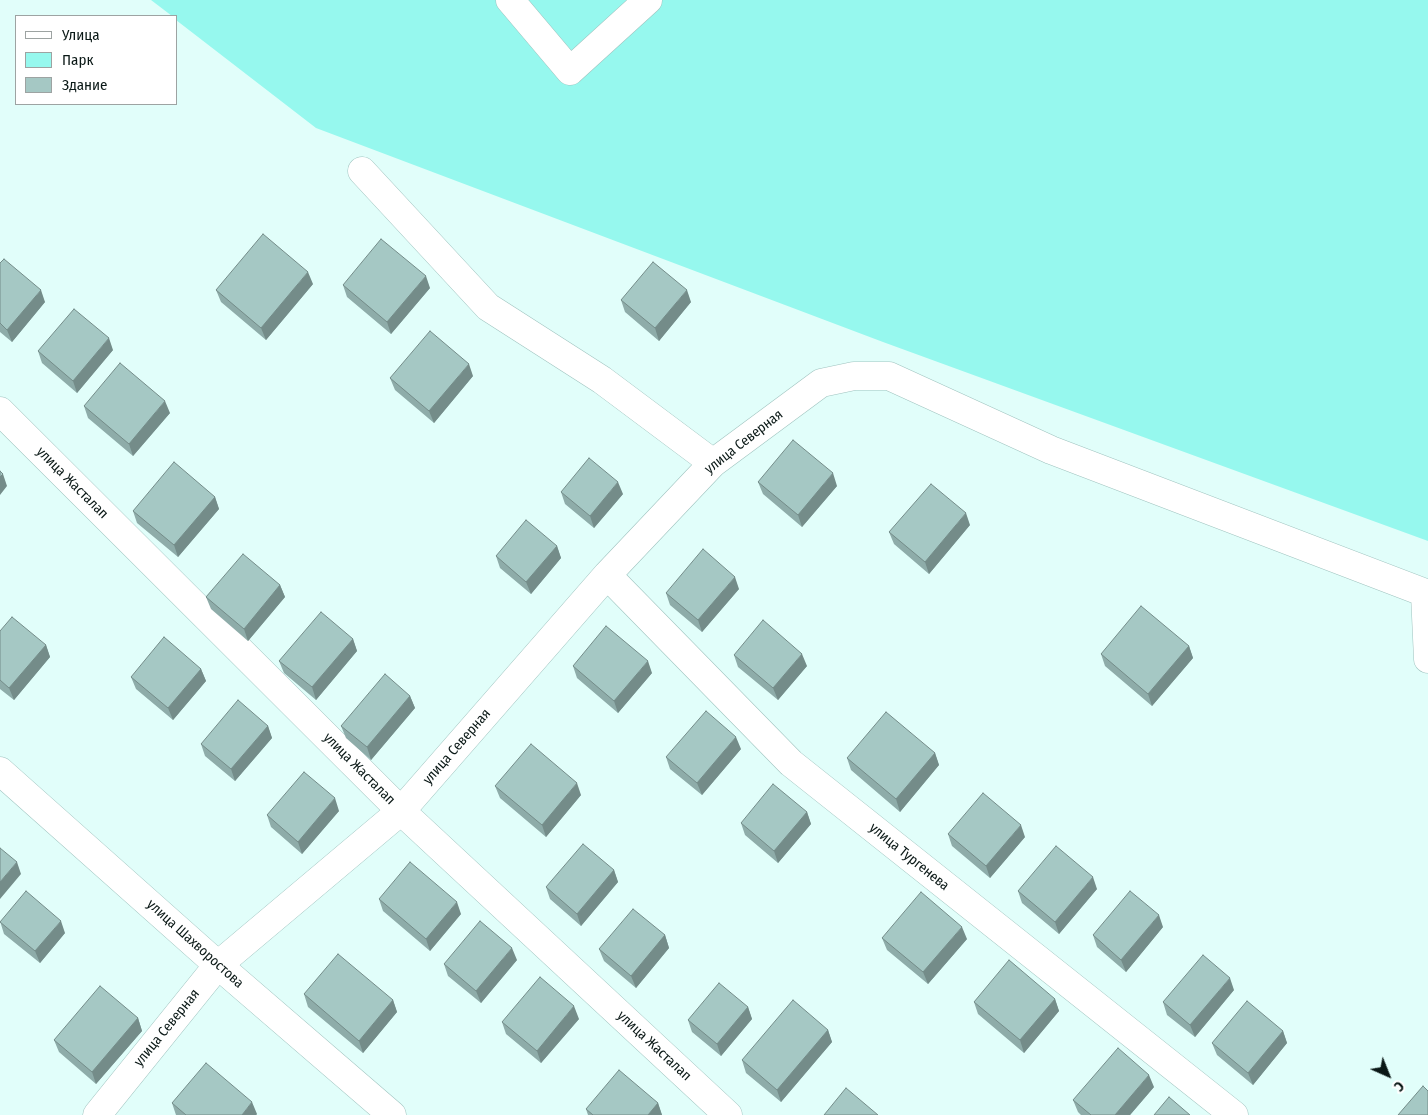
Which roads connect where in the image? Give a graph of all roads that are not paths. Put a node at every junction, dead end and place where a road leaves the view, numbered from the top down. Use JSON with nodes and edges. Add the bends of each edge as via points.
{"nodes":[{"id":1,"x":510,"y":0,"type":"edge"},
{"id":2,"x":648,"y":0,"type":"edge"},
{"id":3,"x":362,"y":171,"type":"dead end"},
{"id":4,"x":0,"y":411,"type":"edge"},
{"id":5,"x":713,"y":463,"type":"junction"},
{"id":6,"x":607,"y":576,"type":"junction"},
{"id":7,"x":1426,"y":594,"type":"edge"},
{"id":8,"x":1428,"y":660,"type":"edge"},
{"id":9,"x":0,"y":771,"type":"edge"},
{"id":10,"x":401,"y":811,"type":"junction"},
{"id":11,"x":218,"y":965,"type":"junction"},
{"id":12,"x":97,"y":1115,"type":"edge"},
{"id":13,"x":392,"y":1115,"type":"edge"},
{"id":14,"x":728,"y":1115,"type":"edge"},
{"id":15,"x":1234,"y":1115,"type":"edge"}],
"edges":[{"from":1,"to":2,"type":"street","via":[[570,71]]},
{"from":3,"to":5,"type":"street","via":[[488,307],[602,380]]},
{"from":4,"to":10,"type":"street","name":"улица Жасталап"},
{"from":5,"to":6,"type":"street","name":"улица Северная"},
{"from":5,"to":7,"type":"street","name":"улица Северная","via":[[821,383],[854,376],[889,376],[1051,450]]},
{"from":6,"to":10,"type":"street","name":"улица Северная"},
{"from":6,"to":15,"type":"street","name":"улица Тургенева","via":[[791,763]]},
{"from":7,"to":8,"type":"street"},
{"from":9,"to":11,"type":"street","name":"улица Шахворостова"},
{"from":10,"to":11,"type":"street","name":"улица Северная"},
{"from":10,"to":14,"type":"street","name":"улица Жасталап"},
{"from":11,"to":12,"type":"street","name":"улица Северная"},
{"from":11,"to":13,"type":"street","name":"улица Шахворостова"}]}
